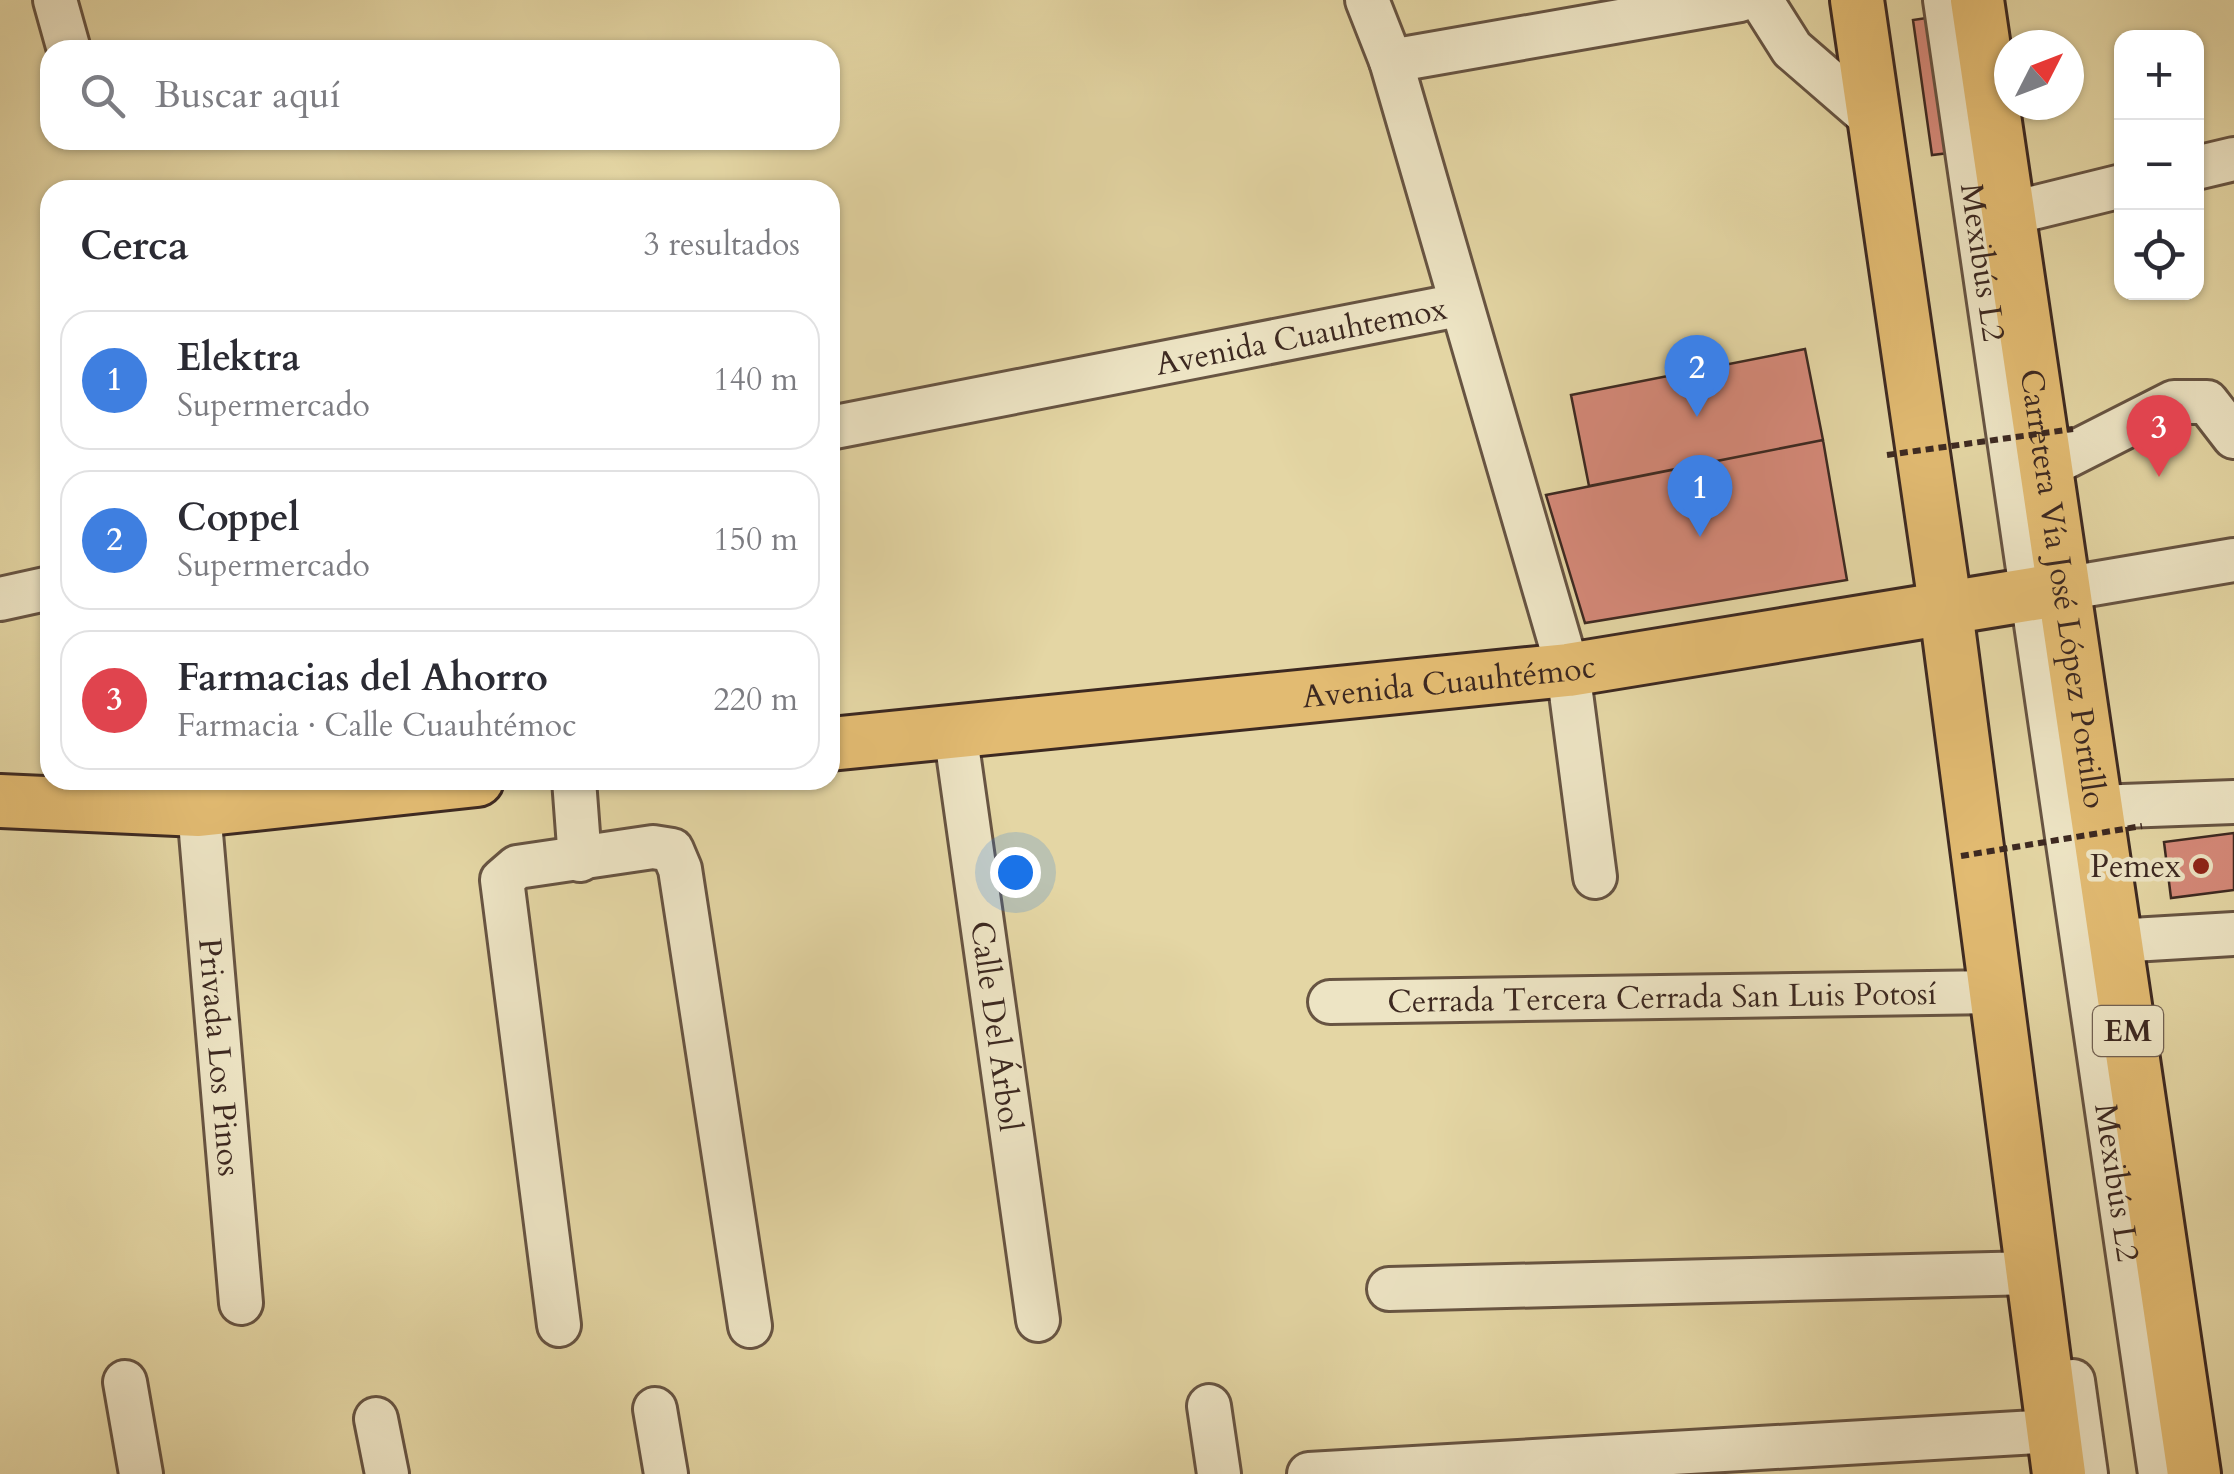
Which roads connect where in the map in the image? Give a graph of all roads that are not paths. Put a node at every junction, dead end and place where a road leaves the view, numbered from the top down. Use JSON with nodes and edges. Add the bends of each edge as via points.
{"nodes":[{"id":1,"x":55,"y":0,"type":"edge"},
{"id":2,"x":1367,"y":0,"type":"edge"},
{"id":3,"x":1740,"y":0,"type":"edge"},
{"id":4,"x":1762,"y":0,"type":"edge"},
{"id":5,"x":1857,"y":0,"type":"edge"},
{"id":6,"x":1874,"y":0,"type":"edge"},
{"id":7,"x":1945,"y":0,"type":"edge"},
{"id":8,"x":1977,"y":0,"type":"edge"},
{"id":9,"x":66,"y":40,"type":"edge"},
{"id":10,"x":1391,"y":60,"type":"junction"},
{"id":11,"x":1874,"y":120,"type":"junction"},
{"id":12,"x":2234,"y":159,"type":"edge"},
{"id":13,"x":2204,"y":166,"type":"edge"},
{"id":14,"x":2114,"y":188,"type":"edge"},
{"id":15,"x":2008,"y":214,"type":"junction"},
{"id":16,"x":1459,"y":305,"type":"junction"},
{"id":17,"x":840,"y":426,"type":"edge"},
{"id":18,"x":2234,"y":437,"type":"edge"},
{"id":19,"x":2060,"y":448,"type":"junction"},
{"id":20,"x":2234,"y":560,"type":"edge"},
{"id":21,"x":40,"y":590,"type":"edge"},
{"id":22,"x":2047,"y":592,"type":"junction"},
{"id":23,"x":0,"y":599,"type":"edge"},
{"id":24,"x":1954,"y":609,"type":"junction"},
{"id":25,"x":1568,"y":670,"type":"junction"},
{"id":26,"x":955,"y":731,"type":"junction"},
{"id":27,"x":840,"y":743,"type":"edge"},
{"id":28,"x":384,"y":790,"type":"edge"},
{"id":29,"x":575,"y":790,"type":"edge"},
{"id":30,"x":0,"y":801,"type":"edge"},
{"id":31,"x":2234,"y":802,"type":"edge"},
{"id":32,"x":199,"y":810,"type":"junction"},
{"id":33,"x":2119,"y":816,"type":"junction"},
{"id":34,"x":580,"y":860,"type":"junction"},
{"id":35,"x":1595,"y":877,"type":"dead end"},
{"id":36,"x":2234,"y":934,"type":"edge"},
{"id":37,"x":2115,"y":941,"type":"junction"},
{"id":38,"x":1996,"y":992,"type":"junction"},
{"id":39,"x":1330,"y":1002,"type":"dead end"},
{"id":40,"x":2033,"y":1274,"type":"junction"},
{"id":41,"x":1389,"y":1289,"type":"dead end"},
{"id":42,"x":241,"y":1303,"type":"dead end"},
{"id":43,"x":1038,"y":1320,"type":"dead end"},
{"id":44,"x":559,"y":1325,"type":"dead end"},
{"id":45,"x":750,"y":1326,"type":"dead end"},
{"id":46,"x":125,"y":1382,"type":"dead end"},
{"id":47,"x":1208,"y":1406,"type":"dead end"},
{"id":48,"x":656,"y":1410,"type":"dead end"},
{"id":49,"x":376,"y":1419,"type":"dead end"},
{"id":50,"x":2056,"y":1453,"type":"edge"},
{"id":51,"x":141,"y":1474,"type":"edge"},
{"id":52,"x":388,"y":1474,"type":"edge"},
{"id":53,"x":666,"y":1474,"type":"edge"},
{"id":54,"x":1220,"y":1474,"type":"edge"},
{"id":55,"x":1309,"y":1474,"type":"edge"},
{"id":56,"x":2086,"y":1474,"type":"edge"},
{"id":57,"x":2160,"y":1474,"type":"edge"},
{"id":58,"x":2194,"y":1474,"type":"edge"}],
"edges":[{"from":1,"to":9,"type":"street"},
{"from":2,"to":10,"type":"street"},
{"from":3,"to":10,"type":"street"},
{"from":4,"to":11,"type":"street","via":[[1792,49]]},
{"from":5,"to":11,"type":"main road"},
{"from":6,"to":24,"type":"street"},
{"from":7,"to":22,"type":"street","name":"Mexibús L2"},
{"from":8,"to":15,"type":"main road","name":"Carretera Vía José López Portillo","number":"EM"},
{"from":10,"to":16,"type":"street"},
{"from":11,"to":24,"type":"main road"},
{"from":12,"to":13,"type":"street"},
{"from":14,"to":15,"type":"street"},
{"from":15,"to":19,"type":"main road","name":"Carretera Vía José López Portillo","number":"EM"},
{"from":16,"to":17,"type":"street","name":"Avenida Cuauhtemox"},
{"from":16,"to":25,"type":"street","name":"Avenida Cuauhtemox"},
{"from":18,"to":19,"type":"street","via":[[2208,402],[2174,402]]},
{"from":19,"to":22,"type":"main road","name":"Carretera Vía José López Portillo","number":"EM"},
{"from":20,"to":22,"type":"street"},
{"from":21,"to":23,"type":"street"},
{"from":22,"to":24,"type":"main road","name":"Avenida Cuauhtémoc"},
{"from":22,"to":33,"type":"main road","name":"Carretera Vía José López Portillo","number":"EM"},
{"from":22,"to":57,"type":"street","name":"Mexibús L2"},
{"from":24,"to":25,"type":"main road","name":"Avenida Cuauhtémoc"},
{"from":24,"to":38,"type":"main road"},
{"from":24,"to":56,"type":"street"},
{"from":25,"to":26,"type":"main road","name":"Avenida Cuauhtémoc"},
{"from":25,"to":35,"type":"street","name":"Avenida Cuauhtemox"},
{"from":26,"to":27,"type":"main road","name":"Avenida Cuauhtémoc"},
{"from":26,"to":43,"type":"street","name":"Calle Del Árbol"},
{"from":28,"to":32,"type":"main road"},
{"from":29,"to":34,"type":"street"},
{"from":30,"to":32,"type":"main road"},
{"from":31,"to":33,"type":"street"},
{"from":32,"to":42,"type":"street","name":"Privada Los Pinos"},
{"from":33,"to":37,"type":"main road","name":"Carretera Vía José López Portillo","number":"EM"},
{"from":34,"to":44,"type":"street","via":[[517,868],[502,880]]},
{"from":34,"to":45,"type":"street","via":[[652,847],[672,850],[680,869]]},
{"from":36,"to":37,"type":"street"},
{"from":37,"to":58,"type":"main road","name":"Carretera Vía José López Portillo","number":"EM"},
{"from":38,"to":39,"type":"street","name":"Cerrada Tercera Cerrada San Luis Potosí"},
{"from":38,"to":40,"type":"main road"},
{"from":40,"to":41,"type":"street"},
{"from":40,"to":50,"type":"main road"},
{"from":46,"to":51,"type":"street"},
{"from":47,"to":54,"type":"street"},
{"from":48,"to":53,"type":"street"},
{"from":49,"to":52,"type":"street"},
{"from":50,"to":55,"type":"street"}]}
